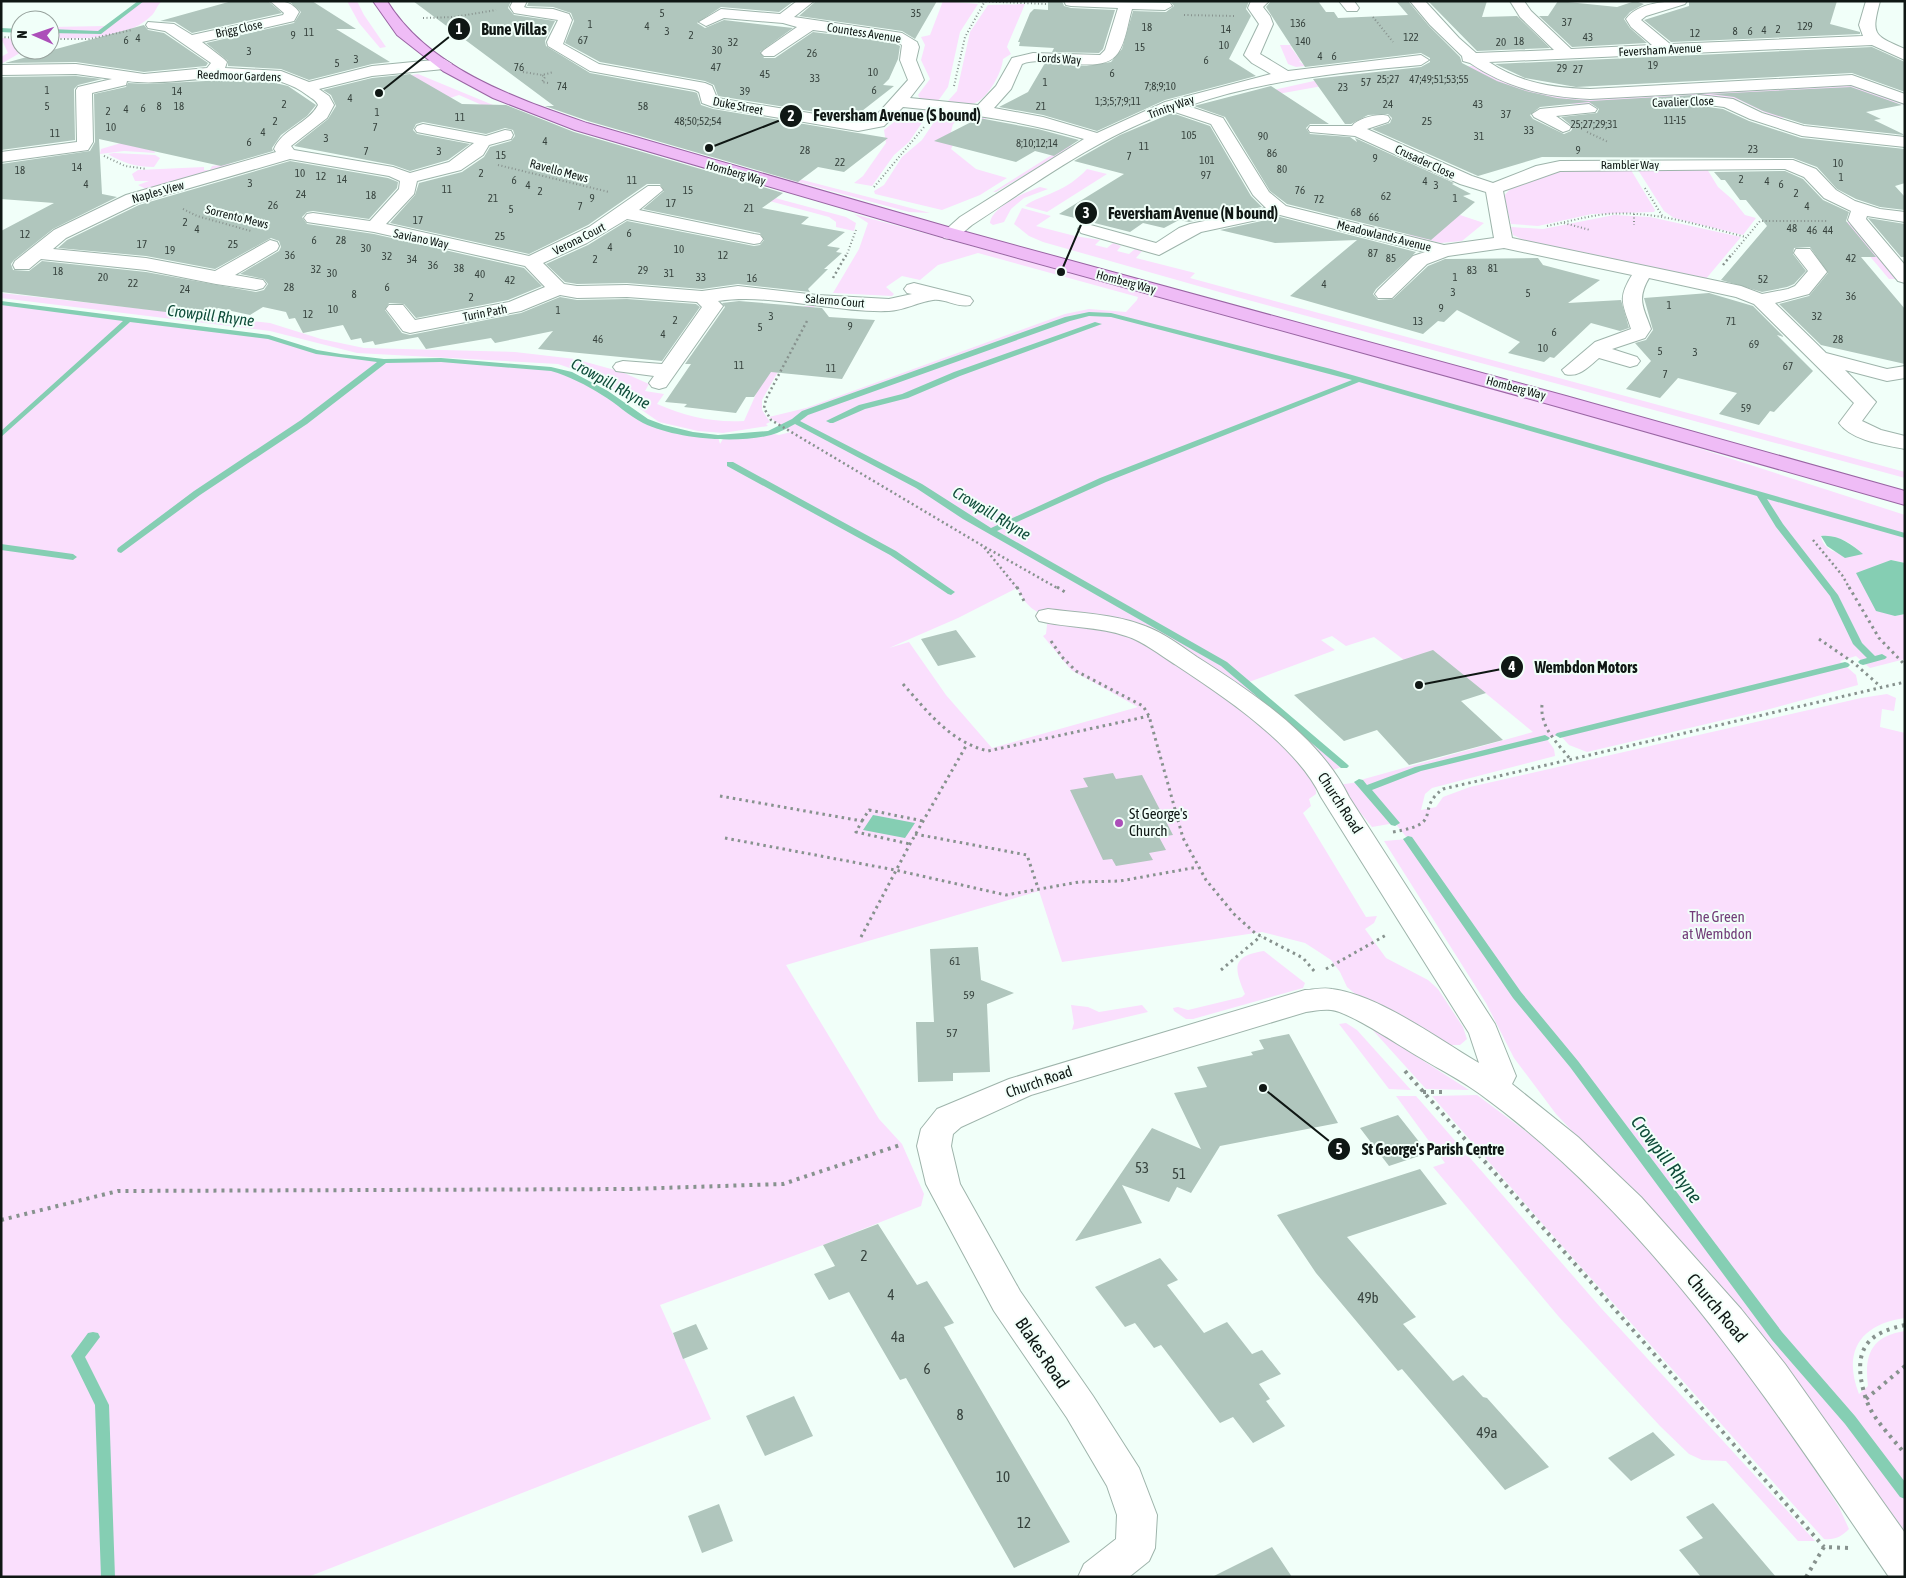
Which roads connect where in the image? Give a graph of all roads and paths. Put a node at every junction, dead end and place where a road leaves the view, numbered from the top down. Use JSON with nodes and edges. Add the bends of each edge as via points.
{"nodes":[{"id":1,"x":277,"y":1,"type":"edge"},
{"id":2,"x":380,"y":1,"type":"edge"},
{"id":3,"x":520,"y":1,"type":"edge"},
{"id":4,"x":807,"y":1,"type":"edge"},
{"id":5,"x":975,"y":1,"type":"edge"},
{"id":6,"x":1418,"y":1,"type":"edge"},
{"id":7,"x":1517,"y":1,"type":"edge"},
{"id":8,"x":1680,"y":1,"type":"edge"},
{"id":9,"x":1873,"y":1,"type":"edge"},
{"id":10,"x":985,"y":2,"type":"edge"},
{"id":11,"x":1071,"y":2,"type":"edge"},
{"id":12,"x":1126,"y":4,"type":"junction"},
{"id":13,"x":1349,"y":5,"type":"edge"},
{"id":14,"x":1165,"y":6,"type":"joint"},
{"id":15,"x":1263,"y":9,"type":"edge"},
{"id":16,"x":497,"y":10,"type":"dead end"},
{"id":17,"x":424,"y":18,"type":"dead end"},
{"id":18,"x":786,"y":19,"type":"junction"},
{"id":19,"x":706,"y":22,"type":"dead end"},
{"id":20,"x":153,"y":25,"type":"dead end"},
{"id":21,"x":810,"y":25,"type":"junction"},
{"id":22,"x":134,"y":29,"type":"dead end"},
{"id":23,"x":60,"y":39,"type":"edge"},
{"id":24,"x":190,"y":40,"type":"junction"},
{"id":25,"x":1873,"y":40,"type":"junction"},
{"id":26,"x":1666,"y":50,"type":"junction"},
{"id":27,"x":426,"y":52,"type":"junction"},
{"id":28,"x":770,"y":53,"type":"dead end"},
{"id":29,"x":1568,"y":54,"type":"junction"},
{"id":30,"x":1897,"y":56,"type":"edge"},
{"id":31,"x":1471,"y":58,"type":"junction"},
{"id":32,"x":1454,"y":59,"type":"dead end"},
{"id":33,"x":1415,"y":61,"type":"joint"},
{"id":34,"x":444,"y":64,"type":"junction"},
{"id":35,"x":1,"y":70,"type":"edge"},
{"id":36,"x":372,"y":71,"type":"junction"},
{"id":37,"x":1873,"y":71,"type":"dead end"},
{"id":38,"x":211,"y":72,"type":"junction"},
{"id":39,"x":523,"y":72,"type":"dead end"},
{"id":40,"x":94,"y":73,"type":"junction"},
{"id":41,"x":542,"y":75,"type":"dead end"},
{"id":42,"x":1286,"y":76,"type":"junction"},
{"id":43,"x":144,"y":79,"type":"junction"},
{"id":44,"x":1861,"y":82,"type":"junction"},
{"id":45,"x":307,"y":87,"type":"junction"},
{"id":46,"x":84,"y":90,"type":"junction"},
{"id":47,"x":950,"y":92,"type":"dead end"},
{"id":48,"x":1905,"y":99,"type":"edge"},
{"id":49,"x":899,"y":102,"type":"junction"},
{"id":50,"x":1171,"y":105,"type":"junction"},
{"id":51,"x":981,"y":110,"type":"junction"},
{"id":52,"x":1382,"y":119,"type":"dead end"},
{"id":53,"x":926,"y":123,"type":"dead end"},
{"id":54,"x":1563,"y":127,"type":"dead end"},
{"id":55,"x":423,"y":128,"type":"dead end"},
{"id":56,"x":1316,"y":129,"type":"dead end"},
{"id":57,"x":1358,"y":131,"type":"junction"},
{"id":58,"x":1802,"y":131,"type":"junction"},
{"id":59,"x":505,"y":135,"type":"dead end"},
{"id":60,"x":1098,"y":138,"type":"junction"},
{"id":61,"x":483,"y":142,"type":"junction"},
{"id":62,"x":1905,"y":142,"type":"edge"},
{"id":63,"x":289,"y":154,"type":"junction"},
{"id":64,"x":103,"y":156,"type":"dead end"},
{"id":65,"x":1,"y":157,"type":"edge"},
{"id":66,"x":469,"y":158,"type":"junction"},
{"id":67,"x":1787,"y":164,"type":"junction"},
{"id":68,"x":1632,"y":166,"type":"junction"},
{"id":69,"x":151,"y":168,"type":"dead end"},
{"id":70,"x":408,"y":178,"type":"junction"},
{"id":71,"x":870,"y":189,"type":"dead end"},
{"id":72,"x":1494,"y":189,"type":"junction"},
{"id":73,"x":149,"y":193,"type":"junction"},
{"id":74,"x":649,"y":195,"type":"joint"},
{"id":75,"x":1280,"y":210,"type":"junction"},
{"id":76,"x":625,"y":213,"type":"junction"},
{"id":77,"x":1634,"y":214,"type":"junction"},
{"id":78,"x":1860,"y":215,"type":"junction"},
{"id":79,"x":1663,"y":217,"type":"junction"},
{"id":80,"x":1905,"y":217,"type":"edge"},
{"id":81,"x":313,"y":218,"type":"dead end"},
{"id":82,"x":1562,"y":222,"type":"junction"},
{"id":83,"x":1634,"y":225,"type":"dead end"},
{"id":84,"x":374,"y":227,"type":"junction"},
{"id":85,"x":857,"y":229,"type":"dead end"},
{"id":86,"x":1087,"y":229,"type":"dead end"},
{"id":87,"x":1590,"y":230,"type":"dead end"},
{"id":88,"x":257,"y":232,"type":"dead end"},
{"id":89,"x":950,"y":234,"type":"junction"},
{"id":90,"x":1503,"y":234,"type":"junction"},
{"id":91,"x":1746,"y":237,"type":"junction"},
{"id":92,"x":754,"y":239,"type":"dead end"},
{"id":93,"x":270,"y":246,"type":"dead end"},
{"id":94,"x":1444,"y":250,"type":"junction"},
{"id":95,"x":37,"y":253,"type":"junction"},
{"id":96,"x":1803,"y":253,"type":"dead end"},
{"id":97,"x":531,"y":262,"type":"junction"},
{"id":98,"x":22,"y":265,"type":"dead end"},
{"id":99,"x":1643,"y":272,"type":"junction"},
{"id":100,"x":1905,"y":277,"type":"edge"},
{"id":101,"x":216,"y":278,"type":"junction"},
{"id":102,"x":832,"y":280,"type":"dead end"},
{"id":103,"x":256,"y":284,"type":"dead end"},
{"id":104,"x":1706,"y":284,"type":"junction"},
{"id":105,"x":906,"y":287,"type":"dead end"},
{"id":106,"x":558,"y":289,"type":"junction"},
{"id":107,"x":931,"y":294,"type":"junction"},
{"id":108,"x":1385,"y":294,"type":"dead end"},
{"id":109,"x":702,"y":296,"type":"junction"},
{"id":110,"x":1762,"y":300,"type":"junction"},
{"id":111,"x":963,"y":301,"type":"dead end"},
{"id":112,"x":396,"y":309,"type":"dead end"},
{"id":113,"x":811,"y":314,"type":"dead end"},
{"id":114,"x":1595,"y":351,"type":"junction"},
{"id":115,"x":1819,"y":357,"type":"junction"},
{"id":116,"x":1630,"y":361,"type":"dead end"},
{"id":117,"x":623,"y":367,"type":"dead end"},
{"id":118,"x":1572,"y":370,"type":"dead end"},
{"id":119,"x":1896,"y":374,"type":"edge"},
{"id":120,"x":1864,"y":402,"type":"junction"},
{"id":121,"x":1905,"y":443,"type":"edge"},
{"id":122,"x":1905,"y":498,"type":"edge"},
{"id":123,"x":1813,"y":540,"type":"dead end"},
{"id":124,"x":982,"y":546,"type":"junction"},
{"id":125,"x":1048,"y":616,"type":"junction"},
{"id":126,"x":1112,"y":624,"type":"junction"},
{"id":127,"x":1819,"y":639,"type":"dead end"},
{"id":128,"x":1905,"y":665,"type":"edge"},
{"id":129,"x":1905,"y":682,"type":"edge"},
{"id":130,"x":903,"y":684,"type":"dead end"},
{"id":131,"x":1882,"y":687,"type":"junction"},
{"id":132,"x":1542,"y":705,"type":"dead end"},
{"id":133,"x":1148,"y":716,"type":"junction"},
{"id":134,"x":966,"y":746,"type":"junction"},
{"id":135,"x":1570,"y":759,"type":"junction"},
{"id":136,"x":720,"y":796,"type":"dead end"},
{"id":137,"x":862,"y":821,"type":"junction"},
{"id":138,"x":923,"y":821,"type":"junction"},
{"id":139,"x":916,"y":834,"type":"junction"},
{"id":140,"x":726,"y":838,"type":"dead end"},
{"id":141,"x":1363,"y":838,"type":"junction"},
{"id":142,"x":910,"y":844,"type":"junction"},
{"id":143,"x":1198,"y":867,"type":"junction"},
{"id":144,"x":896,"y":870,"type":"junction"},
{"id":145,"x":1038,"y":888,"type":"junction"},
{"id":146,"x":1408,"y":910,"type":"junction"},
{"id":147,"x":1261,"y":936,"type":"junction"},
{"id":148,"x":861,"y":937,"type":"dead end"},
{"id":149,"x":1221,"y":970,"type":"dead end"},
{"id":150,"x":1404,"y":1070,"type":"dead end"},
{"id":151,"x":1491,"y":1085,"type":"junction"},
{"id":152,"x":942,"y":1129,"type":"junction"},
{"id":153,"x":1,"y":1220,"type":"edge"},
{"id":154,"x":1905,"y":1325,"type":"edge"},
{"id":155,"x":1905,"y":1366,"type":"edge"},
{"id":156,"x":1866,"y":1398,"type":"junction"},
{"id":157,"x":1905,"y":1454,"type":"edge"},
{"id":158,"x":1824,"y":1547,"type":"junction"},
{"id":159,"x":1900,"y":1558,"type":"edge"},
{"id":160,"x":1098,"y":1577,"type":"edge"},
{"id":161,"x":1806,"y":1577,"type":"edge"}],
"edges":[{"from":1,"to":24,"type":"street","name":"Brigg Close","via":[[292,12],[292,20]]},
{"from":2,"to":27,"type":"main road","name":"Homberg Way","via":[[400,30]]},
{"from":3,"to":49,"type":"street","name":"Duke Street","via":[[519,10],[564,17],[556,46],[589,66],[699,86],[706,89],[708,100],[713,102],[858,126],[878,123]]},
{"from":4,"to":18,"type":"street"},
{"from":5,"to":10,"type":"path"},
{"from":6,"to":31,"type":"street"},
{"from":7,"to":29,"type":"street","via":[[1525,14]]},
{"from":8,"to":26,"type":"street","via":[[1641,13],[1633,19]]},
{"from":9,"to":25,"type":"street","via":[[1865,29]]},
{"from":10,"to":11,"type":"path","via":[[1066,5]]},
{"from":10,"to":47,"type":"path","via":[[964,37]]},
{"from":11,"to":12,"type":"street"},
{"from":12,"to":14,"type":"street"},
{"from":12,"to":51,"type":"street","name":"Lords Way","via":[[1110,56],[1095,60],[1020,59],[1015,63],[1006,85]]},
{"from":13,"to":33,"type":"path","via":[[1368,11]]},
{"from":14,"to":15,"type":"path","via":[[1172,12],[1188,15]]},
{"from":15,"to":42,"type":"street","via":[[1266,24],[1252,55]]},
{"from":16,"to":17,"type":"path"},
{"from":18,"to":19,"type":"street","name":"Countess Avenue","via":[[720,13]]},
{"from":18,"to":21,"type":"street","name":"Countess Avenue"},
{"from":20,"to":24,"type":"street","name":"Brigg Close","via":[[169,27]]},
{"from":21,"to":28,"type":"street","name":"Countess Avenue"},
{"from":21,"to":49,"type":"street","name":"Countess Avenue","via":[[897,36],[910,42],[908,60],[916,80]]},
{"from":22,"to":23,"type":"path","via":[[89,39]]},
{"from":24,"to":38,"type":"street","name":"Brigg Close","via":[[219,62]]},
{"from":25,"to":26,"type":"street","name":"Feversham Avenue"},
{"from":25,"to":30,"type":"street"},
{"from":26,"to":29,"type":"street","name":"Feversham Avenue"},
{"from":27,"to":34,"type":"main road","name":"Homberg Way"},
{"from":27,"to":36,"type":"street"},
{"from":29,"to":31,"type":"street","name":"Feversham Avenue"},
{"from":31,"to":32,"type":"street","name":"Feversham Avenue"},
{"from":31,"to":44,"type":"street","via":[[1516,82],[1569,94],[1840,80]]},
{"from":33,"to":42,"type":"street","name":"Trinity Way"},
{"from":34,"to":36,"type":"street"},
{"from":34,"to":89,"type":"main road","name":"Homberg Way","via":[[498,94],[589,129]]},
{"from":35,"to":40,"type":"street","name":"Reedmoor Gardens","via":[[76,69]]},
{"from":36,"to":45,"type":"street"},
{"from":37,"to":44,"type":"street"},
{"from":38,"to":43,"type":"street","name":"Reedmoor Gardens"},
{"from":38,"to":45,"type":"street","name":"Reedmoor Gardens","via":[[280,76]]},
{"from":39,"to":41,"type":"path"},
{"from":40,"to":43,"type":"street","name":"Reedmoor Gardens"},
{"from":40,"to":46,"type":"street","via":[[84,82]]},
{"from":42,"to":50,"type":"street","name":"Trinity Way"},
{"from":43,"to":46,"type":"street"},
{"from":44,"to":48,"type":"street"},
{"from":45,"to":63,"type":"street","via":[[326,105],[321,115],[284,144],[282,149]]},
{"from":46,"to":65,"type":"street","via":[[85,142],[82,146]]},
{"from":49,"to":51,"type":"street"},
{"from":50,"to":60,"type":"street","name":"Trinity Way"},
{"from":50,"to":75,"type":"street","name":"Meadowlands Avenue","via":[[1217,121],[1262,195]]},
{"from":51,"to":60,"type":"street","via":[[1043,122]]},
{"from":52,"to":57,"type":"street","via":[[1360,126]]},
{"from":53,"to":71,"type":"path","via":[[915,141]]},
{"from":54,"to":58,"type":"street","name":"Cavalier Close","via":[[1533,111],[1608,109],[1667,101],[1715,100]]},
{"from":55,"to":61,"type":"street","via":[[478,138]]},
{"from":56,"to":57,"type":"street","name":"Crusader Close"},
{"from":57,"to":72,"type":"street","name":"Crusader Close","via":[[1466,180]]},
{"from":58,"to":62,"type":"street","name":"Cavalier Close","via":[[1878,135]]},
{"from":58,"to":67,"type":"street","via":[[1795,139]]},
{"from":59,"to":61,"type":"street"},
{"from":60,"to":89,"type":"street","name":"Trinity Way","via":[[982,210]]},
{"from":61,"to":66,"type":"street","via":[[478,152]]},
{"from":63,"to":70,"type":"street","via":[[393,172]]},
{"from":63,"to":73,"type":"street","name":"Naples View"},
{"from":64,"to":69,"type":"path","via":[[129,167]]},
{"from":66,"to":70,"type":"street","via":[[441,171]]},
{"from":66,"to":74,"type":"path","name":"Ravello Mews"},
{"from":67,"to":68,"type":"street","name":"Rambler Way"},
{"from":67,"to":78,"type":"street","via":[[1810,173],[1835,198]]},
{"from":68,"to":72,"type":"street","name":"Rambler Way","via":[[1560,166]]},
{"from":68,"to":79,"type":"path"},
{"from":70,"to":84,"type":"street","name":"Saviano Way","via":[[408,190]]},
{"from":72,"to":90,"type":"street"},
{"from":73,"to":88,"type":"path","name":"Sorrento Mews","via":[[197,216]]},
{"from":73,"to":95,"type":"street","name":"Naples View","via":[[84,221],[60,234]]},
{"from":74,"to":76,"type":"street","name":"Verona Court"},
{"from":75,"to":86,"type":"street","via":[[1196,228],[1155,253]]},
{"from":75,"to":94,"type":"street","name":"Meadowlands Avenue"},
{"from":76,"to":92,"type":"street","via":[[704,237]]},
{"from":76,"to":97,"type":"street","name":"Verona Court","via":[[591,235]]},
{"from":77,"to":79,"type":"path"},
{"from":77,"to":82,"type":"path","via":[[1607,214]]},
{"from":77,"to":83,"type":"path"},
{"from":78,"to":80,"type":"street"},
{"from":78,"to":91,"type":"path","via":[[1760,221]]},
{"from":78,"to":100,"type":"street"},
{"from":79,"to":91,"type":"path"},
{"from":81,"to":84,"type":"street"},
{"from":82,"to":87,"type":"path"},
{"from":82,"to":90,"type":"path"},
{"from":84,"to":97,"type":"street","name":"Saviano Way"},
{"from":85,"to":102,"type":"path","via":[[849,251]]},
{"from":89,"to":122,"type":"main road","name":"Homberg Way","via":[[1575,404]]},
{"from":90,"to":94,"type":"street","name":"Meadowlands Avenue"},
{"from":90,"to":99,"type":"street","name":"Meadowlands Avenue"},
{"from":91,"to":104,"type":"path"},
{"from":93,"to":101,"type":"street"},
{"from":94,"to":108,"type":"street","via":[[1420,260]]},
{"from":95,"to":98,"type":"street","name":"Naples View"},
{"from":95,"to":101,"type":"street","via":[[146,264]]},
{"from":96,"to":110,"type":"street","name":"Meadowlands Avenue","via":[[1818,272],[1804,289]]},
{"from":97,"to":106,"type":"street"},
{"from":99,"to":104,"type":"street","name":"Meadowlands Avenue"},
{"from":99,"to":114,"type":"street","via":[[1630,292],[1641,328],[1638,334]]},
{"from":101,"to":103,"type":"street"},
{"from":104,"to":110,"type":"street","name":"Meadowlands Avenue"},
{"from":105,"to":107,"type":"street"},
{"from":106,"to":109,"type":"street"},
{"from":106,"to":112,"type":"street","name":"Turin Path","via":[[514,307],[412,331]]},
{"from":107,"to":109,"type":"street","name":"Salerno Court","via":[[889,305],[738,292]]},
{"from":107,"to":111,"type":"street"},
{"from":109,"to":117,"type":"street","via":[[713,306],[662,377]]},
{"from":110,"to":115,"type":"street","name":"Meadowlands Avenue"},
{"from":113,"to":124,"type":"path","via":[[766,399],[764,408],[771,420]]},
{"from":114,"to":116,"type":"street"},
{"from":114,"to":118,"type":"street"},
{"from":115,"to":119,"type":"street"},
{"from":115,"to":120,"type":"street","name":"Meadowlands Avenue"},
{"from":119,"to":120,"type":"street"},
{"from":120,"to":121,"type":"street","via":[[1850,423],[1874,435]]},
{"from":123,"to":128,"type":"path","via":[[1842,575],[1879,638]]},
{"from":124,"to":125,"type":"path","via":[[1017,588],[1027,606]]},
{"from":124,"to":126,"type":"path","via":[[1032,571]]},
{"from":125,"to":126,"type":"street","name":"Church Road"},
{"from":125,"to":133,"type":"path","via":[[1046,634],[1066,662],[1076,671],[1143,706]]},
{"from":126,"to":141,"type":"street","name":"Church Road","via":[[1137,631],[1164,646],[1227,687],[1272,723],[1325,776]]},
{"from":127,"to":131,"type":"path"},
{"from":129,"to":131,"type":"path"},
{"from":130,"to":134,"type":"path"},
{"from":131,"to":135,"type":"path"},
{"from":132,"to":135,"type":"path","via":[[1543,723]]},
{"from":133,"to":134,"type":"path","via":[[998,751]]},
{"from":133,"to":143,"type":"path","via":[[1183,838]]},
{"from":134,"to":138,"type":"path"},
{"from":135,"to":141,"type":"path","via":[[1444,789],[1429,801],[1428,817],[1424,823],[1412,829]]},
{"from":136,"to":137,"type":"path"},
{"from":137,"to":138,"type":"path","via":[[869,810]]},
{"from":137,"to":142,"type":"path","via":[[856,832]]},
{"from":138,"to":139,"type":"path"},
{"from":139,"to":142,"type":"path"},
{"from":139,"to":145,"type":"path","via":[[1027,856]]},
{"from":140,"to":144,"type":"path"},
{"from":141,"to":146,"type":"street","name":"Church Road"},
{"from":142,"to":144,"type":"path"},
{"from":143,"to":145,"type":"path","via":[[1120,881]]},
{"from":143,"to":147,"type":"path","via":[[1234,914]]},
{"from":144,"to":145,"type":"path","via":[[1006,895]]},
{"from":144,"to":148,"type":"path"},
{"from":146,"to":147,"type":"path","via":[[1399,927],[1317,975],[1303,958]]},
{"from":146,"to":151,"type":"street","name":"Church Road","via":[[1484,1032],[1500,1076]]},
{"from":147,"to":149,"type":"path"},
{"from":150,"to":158,"type":"path"},
{"from":151,"to":152,"type":"street","name":"Church Road","via":[[1348,1003],[1330,999],[1305,1001],[1020,1087]]},
{"from":151,"to":159,"type":"street","name":"Church Road","via":[[1566,1146],[1629,1206],[1682,1265],[1772,1375]]},
{"from":152,"to":153,"type":"path","via":[[783,1184],[610,1189],[118,1191]]},
{"from":152,"to":160,"type":"street","name":"Blakes Road","via":[[934,1146],[943,1184],[1034,1343],[1080,1407],[1125,1480],[1137,1516],[1135,1548]]},
{"from":154,"to":156,"type":"path","via":[[1893,1327],[1867,1341],[1860,1355],[1859,1371]]},
{"from":155,"to":156,"type":"path"},
{"from":156,"to":157,"type":"path","via":[[1871,1410]]},
{"from":158,"to":159,"type":"path"},
{"from":158,"to":161,"type":"path"}]}
